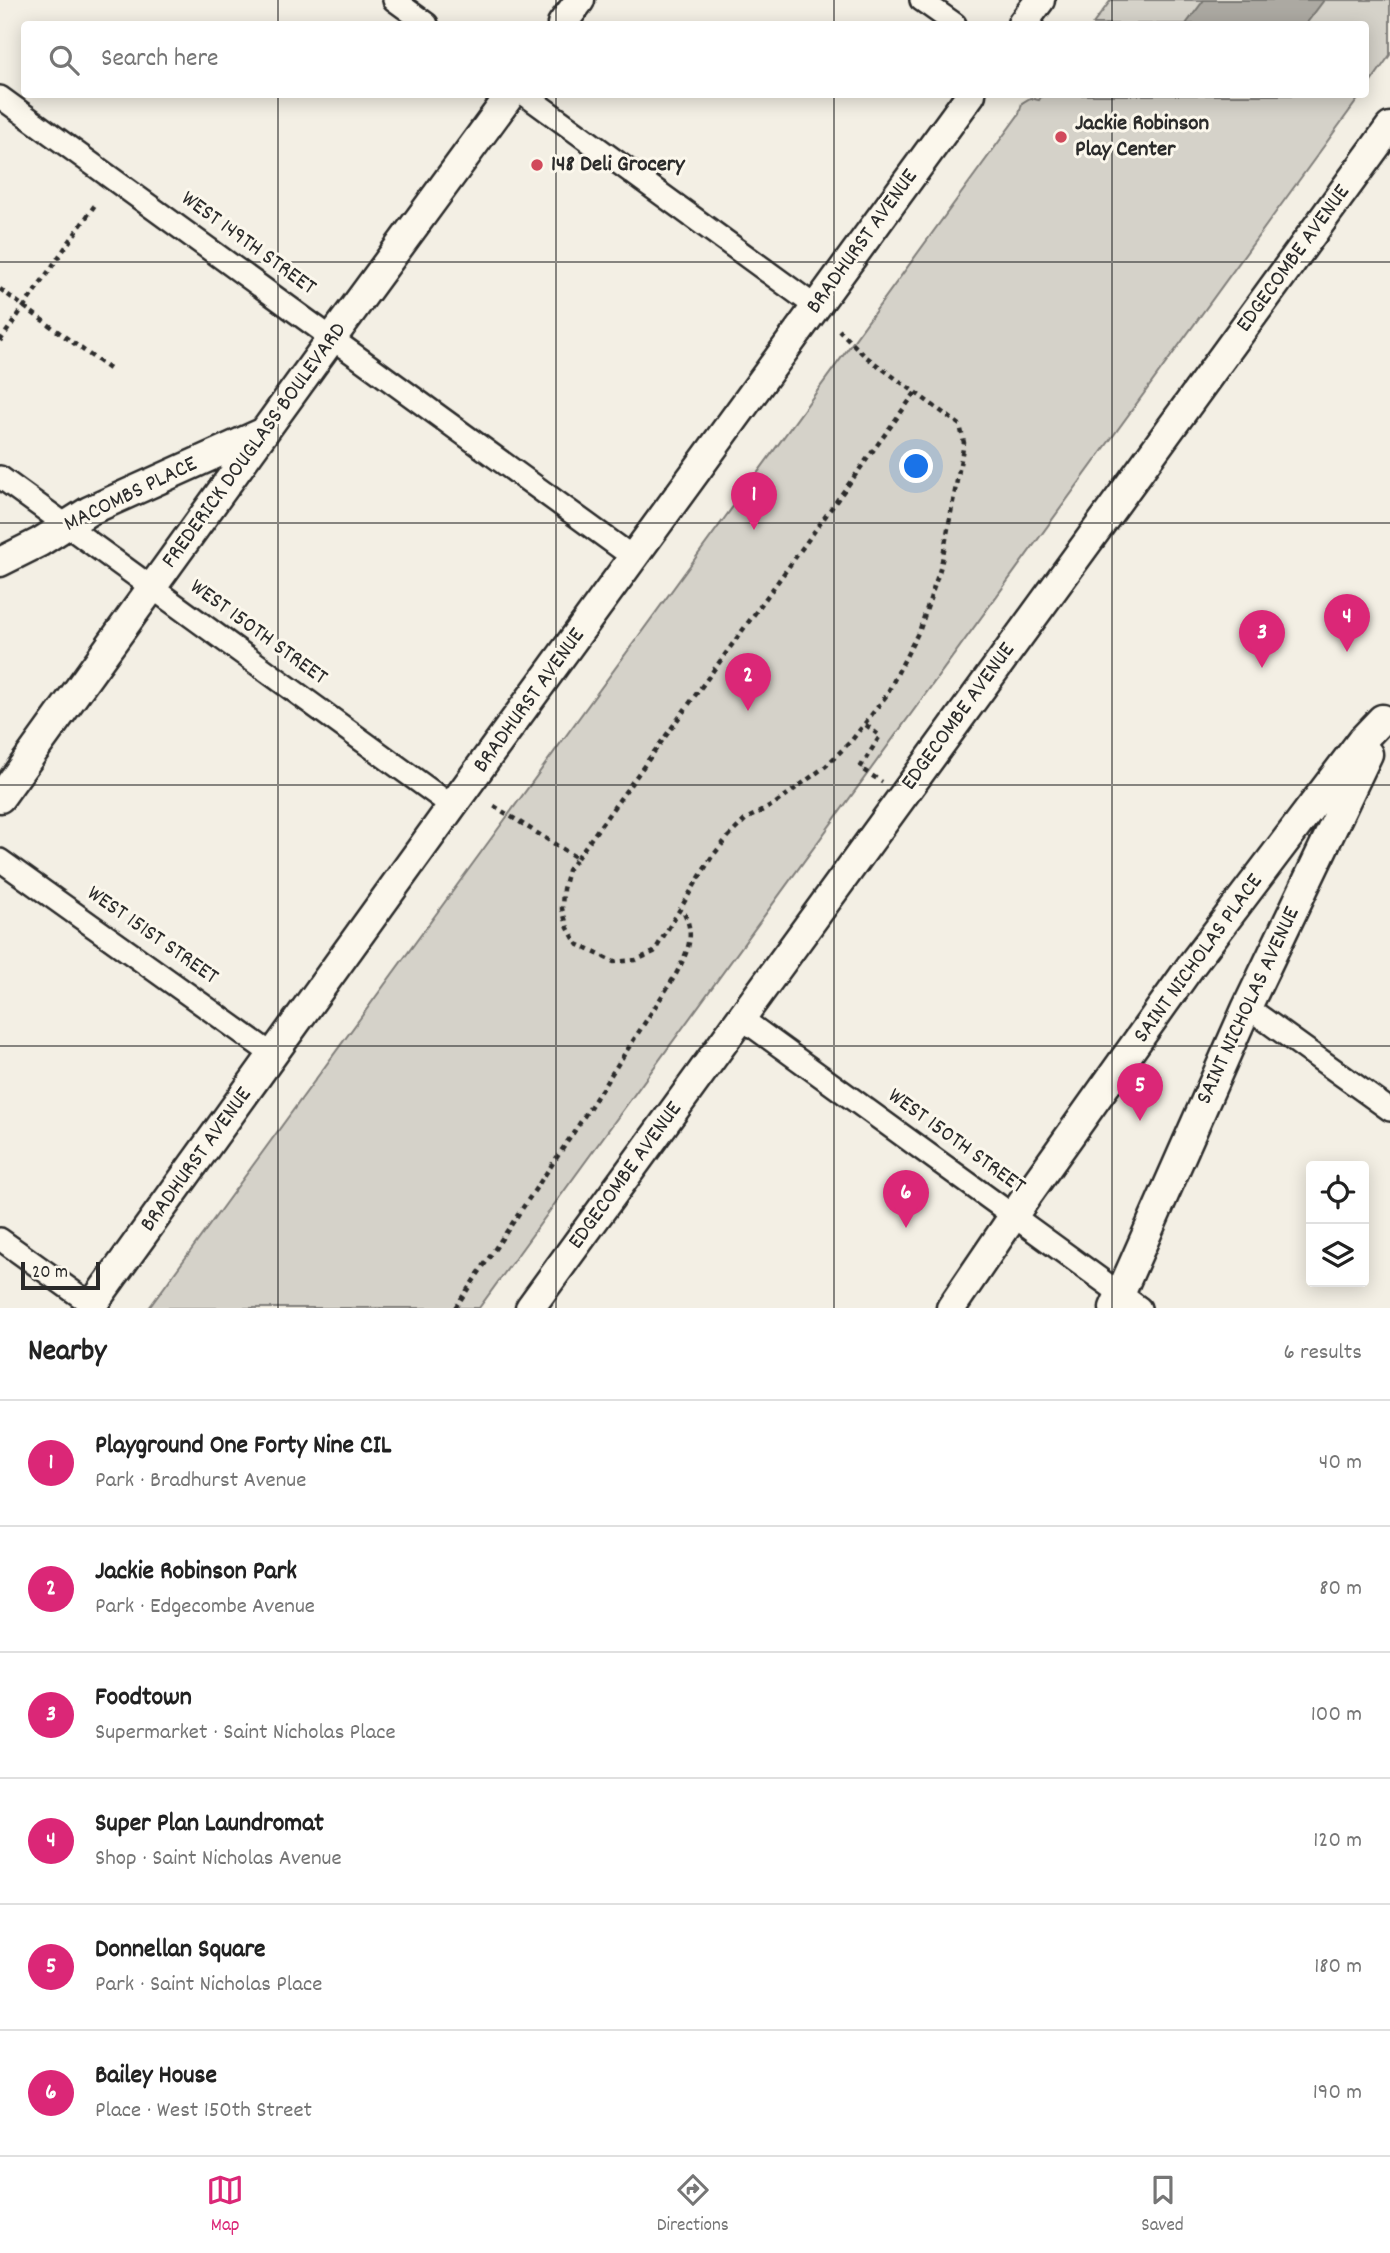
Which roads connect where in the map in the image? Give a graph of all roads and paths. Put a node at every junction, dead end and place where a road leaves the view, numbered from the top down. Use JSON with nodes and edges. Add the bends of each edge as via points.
{"nodes":[{"id":1,"x":394,"y":0,"type":"edge"},
{"id":2,"x":580,"y":0,"type":"edge"},
{"id":3,"x":921,"y":0,"type":"edge"},
{"id":4,"x":1040,"y":0,"type":"edge"},
{"id":5,"x":423,"y":21,"type":"edge"},
{"id":6,"x":564,"y":21,"type":"edge"},
{"id":7,"x":951,"y":21,"type":"edge"},
{"id":8,"x":1024,"y":21,"type":"edge"},
{"id":9,"x":0,"y":97,"type":"edge"},
{"id":10,"x":508,"y":98,"type":"edge"},
{"id":11,"x":529,"y":98,"type":"edge"},
{"id":12,"x":968,"y":98,"type":"edge"},
{"id":13,"x":1390,"y":127,"type":"edge"},
{"id":14,"x":97,"y":202,"type":"dead end"},
{"id":15,"x":0,"y":289,"type":"edge"},
{"id":16,"x":24,"y":306,"type":"junction"},
{"id":17,"x":816,"y":307,"type":"junction"},
{"id":18,"x":839,"y":330,"type":"dead end"},
{"id":19,"x":332,"y":338,"type":"junction"},
{"id":20,"x":0,"y":341,"type":"edge"},
{"id":21,"x":109,"y":369,"type":"dead end"},
{"id":22,"x":915,"y":393,"type":"junction"},
{"id":23,"x":265,"y":432,"type":"junction"},
{"id":24,"x":0,"y":477,"type":"edge"},
{"id":25,"x":65,"y":525,"type":"junction"},
{"id":26,"x":634,"y":558,"type":"junction"},
{"id":27,"x":0,"y":562,"type":"edge"},
{"id":28,"x":152,"y":588,"type":"junction"},
{"id":29,"x":1387,"y":717,"type":"edge"},
{"id":30,"x":866,"y":724,"type":"junction"},
{"id":31,"x":860,"y":768,"type":"dead end"},
{"id":32,"x":0,"y":798,"type":"edge"},
{"id":33,"x":452,"y":806,"type":"junction"},
{"id":34,"x":494,"y":806,"type":"dead end"},
{"id":35,"x":577,"y":858,"type":"junction"},
{"id":36,"x":0,"y":860,"type":"edge"},
{"id":37,"x":682,"y":909,"type":"junction"},
{"id":38,"x":1247,"y":1007,"type":"junction"},
{"id":39,"x":740,"y":1018,"type":"junction"},
{"id":40,"x":274,"y":1055,"type":"junction"},
{"id":41,"x":1390,"y":1110,"type":"edge"},
{"id":42,"x":1014,"y":1217,"type":"junction"},
{"id":43,"x":0,"y":1239,"type":"edge"},
{"id":44,"x":1125,"y":1303,"type":"edge"},
{"id":45,"x":91,"y":1307,"type":"edge"},
{"id":46,"x":455,"y":1308,"type":"edge"},
{"id":47,"x":530,"y":1308,"type":"edge"},
{"id":48,"x":951,"y":1308,"type":"edge"}],
"edges":[{"from":1,"to":5,"type":"street"},
{"from":2,"to":6,"type":"street"},
{"from":3,"to":7,"type":"street"},
{"from":4,"to":8,"type":"street"},
{"from":9,"to":19,"type":"street","name":"WEST 149TH STREET"},
{"from":10,"to":19,"type":"street","name":"FREDERICK DOUGLASS BOULEVARD"},
{"from":11,"to":17,"type":"street"},
{"from":12,"to":17,"type":"street","name":"BRADHURST AVENUE"},
{"from":13,"to":39,"type":"street","name":"EDGECOMBE AVENUE"},
{"from":14,"to":16,"type":"path"},
{"from":15,"to":16,"type":"path"},
{"from":16,"to":20,"type":"path"},
{"from":16,"to":21,"type":"path"},
{"from":17,"to":26,"type":"street","name":"BRADHURST AVENUE"},
{"from":18,"to":22,"type":"path"},
{"from":19,"to":23,"type":"street","name":"FREDERICK DOUGLASS BOULEVARD"},
{"from":19,"to":26,"type":"street","name":"WEST 149TH STREET"},
{"from":22,"to":30,"type":"path","via":[[960,425],[964,443],[941,566],[924,617],[886,696]]},
{"from":22,"to":35,"type":"path"},
{"from":23,"to":25,"type":"street","name":"MACOMBS PLACE"},
{"from":23,"to":28,"type":"street","name":"FREDERICK DOUGLASS BOULEVARD"},
{"from":24,"to":25,"type":"street","name":"WEST 150TH STREET"},
{"from":25,"to":27,"type":"street","name":"MACOMBS PLACE"},
{"from":25,"to":28,"type":"street","name":"WEST 150TH STREET"},
{"from":26,"to":33,"type":"street","name":"BRADHURST AVENUE"},
{"from":28,"to":32,"type":"street","name":"FREDERICK DOUGLASS BOULEVARD"},
{"from":28,"to":33,"type":"street","name":"WEST 150TH STREET"},
{"from":29,"to":38,"type":"street","name":"SAINT NICHOLAS AVENUE"},
{"from":29,"to":42,"type":"street","name":"SAINT NICHOLAS PLACE","via":[[1362,740],[1190,967]]},
{"from":30,"to":31,"type":"path","via":[[880,736]]},
{"from":30,"to":37,"type":"path","via":[[826,766],[746,819],[728,837]]},
{"from":33,"to":40,"type":"street","name":"BRADHURST AVENUE"},
{"from":34,"to":35,"type":"path"},
{"from":35,"to":37,"type":"path","via":[[568,870],[562,909],[577,944],[591,951],[614,962],[654,952]]},
{"from":36,"to":40,"type":"street","name":"WEST 151ST STREET"},
{"from":37,"to":46,"type":"path","via":[[691,930],[688,952],[675,976]]},
{"from":38,"to":41,"type":"street"},
{"from":38,"to":44,"type":"street","name":"SAINT NICHOLAS AVENUE"},
{"from":39,"to":42,"type":"street","name":"WEST 150TH STREET"},
{"from":39,"to":47,"type":"street","name":"EDGECOMBE AVENUE"},
{"from":40,"to":45,"type":"street","name":"BRADHURST AVENUE"},
{"from":42,"to":44,"type":"street","name":"WEST 150TH STREET"},
{"from":42,"to":48,"type":"street","name":"SAINT NICHOLAS PLACE"},
{"from":43,"to":45,"type":"street"}]}
